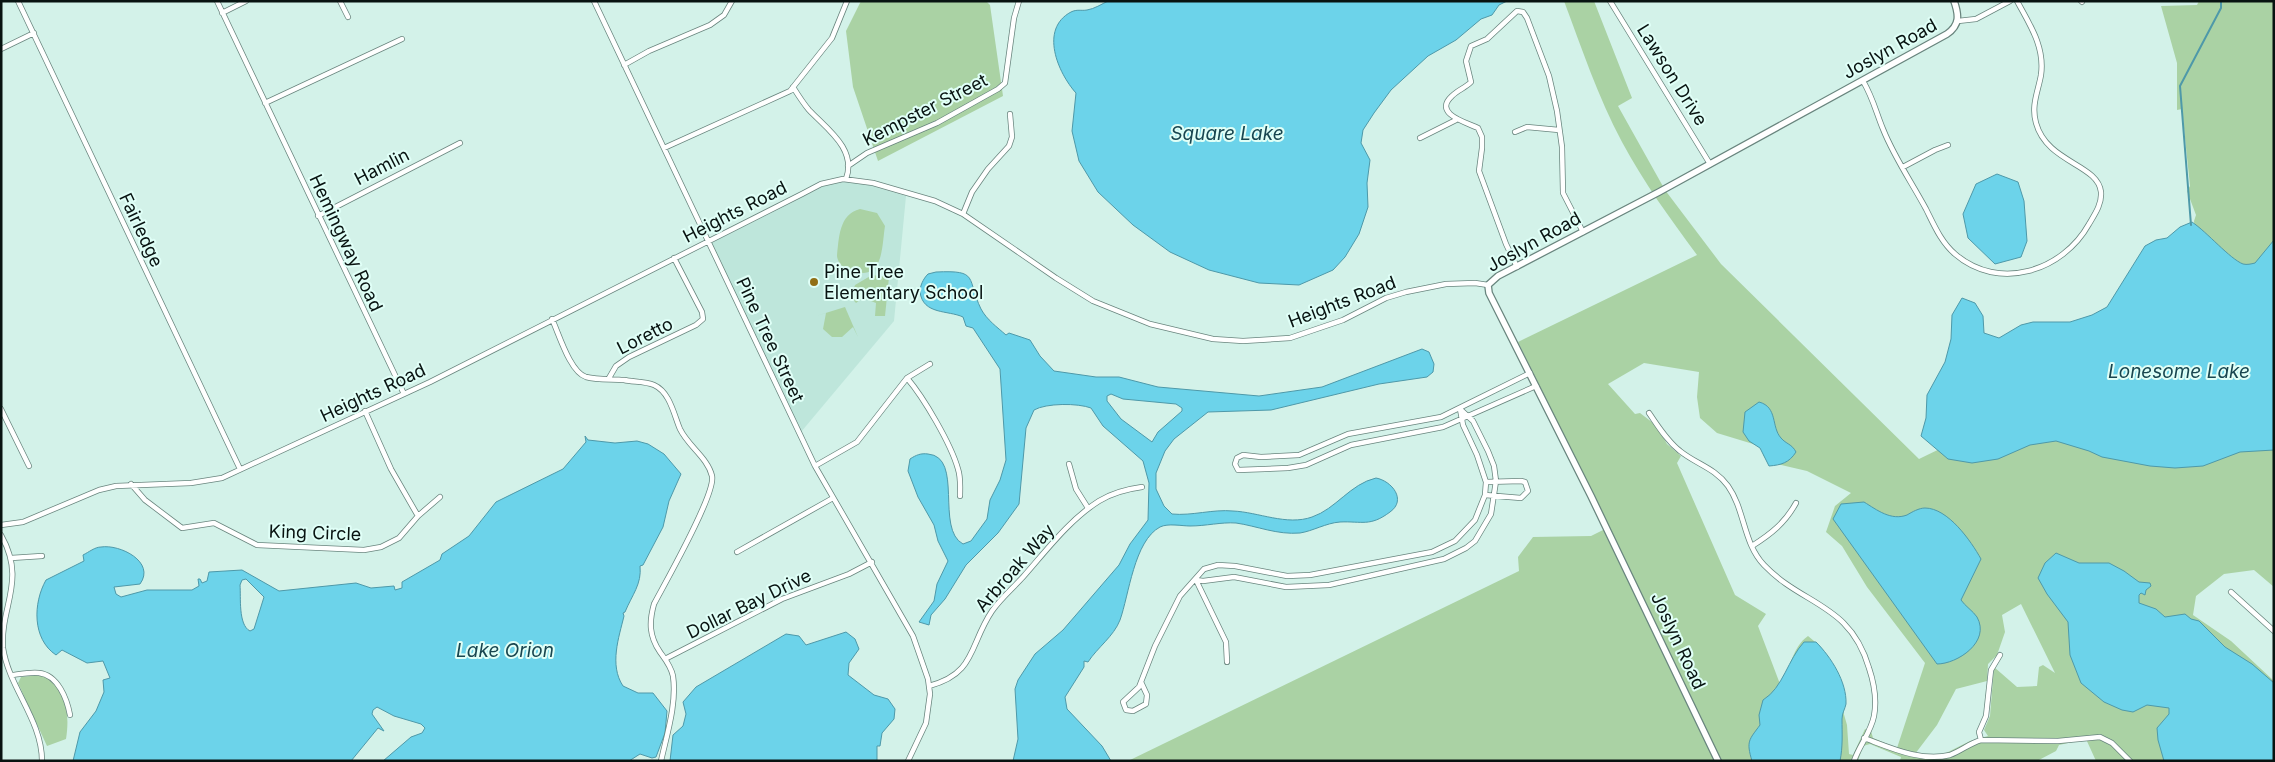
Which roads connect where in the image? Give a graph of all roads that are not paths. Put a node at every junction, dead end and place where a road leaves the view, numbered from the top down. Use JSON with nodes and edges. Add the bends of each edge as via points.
{"nodes":[{"id":1,"x":18,"y":1,"type":"edge"},
{"id":2,"x":217,"y":1,"type":"edge"},
{"id":3,"x":246,"y":1,"type":"edge"},
{"id":4,"x":340,"y":1,"type":"edge"},
{"id":5,"x":594,"y":1,"type":"edge"},
{"id":6,"x":732,"y":1,"type":"edge"},
{"id":7,"x":840,"y":1,"type":"edge"},
{"id":8,"x":1018,"y":1,"type":"edge"},
{"id":9,"x":1610,"y":1,"type":"edge"},
{"id":10,"x":1954,"y":1,"type":"edge"},
{"id":11,"x":2010,"y":1,"type":"edge"},
{"id":12,"x":2017,"y":1,"type":"edge"},
{"id":13,"x":847,"y":3,"type":"edge"},
{"id":14,"x":222,"y":13,"type":"junction"},
{"id":15,"x":348,"y":17,"type":"dead end"},
{"id":16,"x":1958,"y":21,"type":"junction"},
{"id":17,"x":34,"y":33,"type":"junction"},
{"id":18,"x":402,"y":38,"type":"dead end"},
{"id":19,"x":1,"y":49,"type":"edge"},
{"id":20,"x":624,"y":64,"type":"junction"},
{"id":21,"x":1863,"y":81,"type":"junction"},
{"id":22,"x":793,"y":88,"type":"junction"},
{"id":23,"x":265,"y":104,"type":"junction"},
{"id":24,"x":1010,"y":114,"type":"dead end"},
{"id":25,"x":1456,"y":120,"type":"junction"},
{"id":26,"x":1560,"y":130,"type":"junction"},
{"id":27,"x":1515,"y":132,"type":"dead end"},
{"id":28,"x":1420,"y":138,"type":"dead end"},
{"id":29,"x":460,"y":143,"type":"dead end"},
{"id":30,"x":1948,"y":146,"type":"dead end"},
{"id":31,"x":664,"y":148,"type":"junction"},
{"id":32,"x":1710,"y":164,"type":"junction"},
{"id":33,"x":848,"y":166,"type":"junction"},
{"id":34,"x":1903,"y":167,"type":"junction"},
{"id":35,"x":846,"y":179,"type":"junction"},
{"id":36,"x":963,"y":214,"type":"junction"},
{"id":37,"x":318,"y":216,"type":"junction"},
{"id":38,"x":1583,"y":232,"type":"junction"},
{"id":39,"x":708,"y":240,"type":"junction"},
{"id":40,"x":674,"y":258,"type":"junction"},
{"id":41,"x":1517,"y":267,"type":"junction"},
{"id":42,"x":1488,"y":285,"type":"junction"},
{"id":43,"x":552,"y":319,"type":"junction"},
{"id":44,"x":930,"y":364,"type":"dead end"},
{"id":45,"x":1530,"y":373,"type":"junction"},
{"id":46,"x":609,"y":378,"type":"junction"},
{"id":47,"x":907,"y":378,"type":"junction"},
{"id":48,"x":1536,"y":386,"type":"junction"},
{"id":49,"x":404,"y":394,"type":"junction"},
{"id":50,"x":1,"y":409,"type":"edge"},
{"id":51,"x":1460,"y":409,"type":"junction"},
{"id":52,"x":365,"y":411,"type":"junction"},
{"id":53,"x":1649,"y":413,"type":"dead end"},
{"id":54,"x":1468,"y":418,"type":"junction"},
{"id":55,"x":1462,"y":420,"type":"junction"},
{"id":56,"x":1260,"y":457,"type":"junction"},
{"id":57,"x":1069,"y":464,"type":"dead end"},
{"id":58,"x":29,"y":466,"type":"dead end"},
{"id":59,"x":815,"y":466,"type":"junction"},
{"id":60,"x":1260,"y":468,"type":"junction"},
{"id":61,"x":240,"y":469,"type":"junction"},
{"id":62,"x":1496,"y":481,"type":"junction"},
{"id":63,"x":1486,"y":482,"type":"junction"},
{"id":64,"x":131,"y":484,"type":"junction"},
{"id":65,"x":1142,"y":487,"type":"dead end"},
{"id":66,"x":1485,"y":495,"type":"junction"},
{"id":67,"x":960,"y":496,"type":"dead end"},
{"id":68,"x":440,"y":497,"type":"dead end"},
{"id":69,"x":1495,"y":497,"type":"junction"},
{"id":70,"x":833,"y":498,"type":"junction"},
{"id":71,"x":1796,"y":503,"type":"dead end"},
{"id":72,"x":1088,"y":508,"type":"junction"},
{"id":73,"x":418,"y":516,"type":"junction"},
{"id":74,"x":1,"y":524,"type":"edge"},
{"id":75,"x":1,"y":536,"type":"edge"},
{"id":76,"x":1752,"y":546,"type":"junction"},
{"id":77,"x":737,"y":552,"type":"dead end"},
{"id":78,"x":42,"y":556,"type":"dead end"},
{"id":79,"x":11,"y":558,"type":"junction"},
{"id":80,"x":872,"y":562,"type":"junction"},
{"id":81,"x":1196,"y":580,"type":"junction"},
{"id":82,"x":2231,"y":592,"type":"dead end"},
{"id":83,"x":2274,"y":631,"type":"edge"},
{"id":84,"x":2000,"y":655,"type":"dead end"},
{"id":85,"x":665,"y":659,"type":"junction"},
{"id":86,"x":1227,"y":662,"type":"dead end"},
{"id":87,"x":12,"y":675,"type":"junction"},
{"id":88,"x":1141,"y":682,"type":"junction"},
{"id":89,"x":929,"y":686,"type":"junction"},
{"id":90,"x":70,"y":715,"type":"dead end"},
{"id":91,"x":1864,"y":738,"type":"junction"},
{"id":92,"x":1981,"y":740,"type":"junction"},
{"id":93,"x":42,"y":761,"type":"edge"},
{"id":94,"x":662,"y":761,"type":"edge"},
{"id":95,"x":908,"y":761,"type":"edge"},
{"id":96,"x":1718,"y":761,"type":"edge"},
{"id":97,"x":1854,"y":761,"type":"edge"},
{"id":98,"x":2130,"y":761,"type":"edge"}],
"edges":[{"from":1,"to":17,"type":"street","name":"Fairledge"},
{"from":2,"to":14,"type":"street","name":"Hemingway Road"},
{"from":3,"to":14,"type":"street"},
{"from":4,"to":15,"type":"street"},
{"from":5,"to":20,"type":"street","name":"Pine Tree Street"},
{"from":6,"to":20,"type":"street","via":[[724,15],[710,25]]},
{"from":7,"to":13,"type":"street"},
{"from":8,"to":33,"type":"street","name":"Kempster Street","via":[[1005,83],[991,94],[867,153]]},
{"from":9,"to":32,"type":"street","name":"Lawson Drive"},
{"from":10,"to":16,"type":"street","name":"Joslyn Road"},
{"from":11,"to":16,"type":"street","via":[[1976,18]]},
{"from":12,"to":34,"type":"street","via":[[2042,54],[2034,105],[2036,124],[2057,154],[2093,176],[2100,188],[2098,209],[2082,236],[2068,251],[2036,268],[2016,275],[1994,274],[1967,262],[1948,246]]},
{"from":13,"to":22,"type":"street","via":[[829,43]]},
{"from":14,"to":23,"type":"street","name":"Hemingway Road"},
{"from":16,"to":21,"type":"street","name":"Joslyn Road","via":[[1947,34]]},
{"from":17,"to":19,"type":"street"},
{"from":17,"to":61,"type":"street","name":"Fairledge"},
{"from":18,"to":23,"type":"street"},
{"from":20,"to":31,"type":"street","name":"Pine Tree Street"},
{"from":21,"to":32,"type":"street","name":"Joslyn Road"},
{"from":21,"to":34,"type":"street","via":[[1878,111],[1883,130]]},
{"from":22,"to":31,"type":"street"},
{"from":22,"to":33,"type":"street","via":[[844,147]]},
{"from":23,"to":37,"type":"street","name":"Hemingway Road"},
{"from":24,"to":36,"type":"street","via":[[1012,137],[1009,146],[977,184]]},
{"from":25,"to":26,"type":"street","via":[[1447,106],[1452,95],[1471,82],[1466,61],[1471,46],[1487,39],[1517,11],[1523,12],[1549,76]]},
{"from":25,"to":28,"type":"street"},
{"from":25,"to":41,"type":"street","via":[[1478,128],[1482,137],[1479,171]]},
{"from":26,"to":27,"type":"street","via":[[1527,127]]},
{"from":26,"to":38,"type":"street","via":[[1563,193]]},
{"from":29,"to":37,"type":"street","name":"Hamlin"},
{"from":30,"to":34,"type":"street"},
{"from":31,"to":39,"type":"street","name":"Pine Tree Street"},
{"from":32,"to":38,"type":"street","name":"Joslyn Road"},
{"from":33,"to":35,"type":"street","name":"Kempster Street"},
{"from":35,"to":36,"type":"street","name":"Heights Road","via":[[873,183],[935,201]]},
{"from":35,"to":39,"type":"street","name":"Heights Road","via":[[821,184]]},
{"from":36,"to":42,"type":"street","name":"Heights Road","via":[[1093,300],[1150,324],[1212,339],[1243,342],[1290,338],[1343,320],[1386,298],[1406,292],[1446,284]]},
{"from":37,"to":49,"type":"street","name":"Hemingway Road"},
{"from":38,"to":41,"type":"street","name":"Joslyn Road"},
{"from":39,"to":40,"type":"street","name":"Heights Road"},
{"from":39,"to":59,"type":"street","name":"Pine Tree Street"},
{"from":40,"to":43,"type":"street","name":"Heights Road"},
{"from":40,"to":46,"type":"street","name":"Loretto","via":[[703,319],[629,357],[616,366]]},
{"from":41,"to":42,"type":"street","name":"Joslyn Road"},
{"from":42,"to":45,"type":"street","name":"Joslyn Road","via":[[1489,293]]},
{"from":43,"to":46,"type":"street","via":[[581,375]]},
{"from":43,"to":49,"type":"street","name":"Heights Road"},
{"from":44,"to":47,"type":"street"},
{"from":45,"to":48,"type":"street","name":"Joslyn Road"},
{"from":45,"to":51,"type":"street"},
{"from":46,"to":85,"type":"street","via":[[652,384],[662,390],[686,440],[712,476],[702,508],[651,615],[652,639]]},
{"from":47,"to":59,"type":"street","via":[[856,442]]},
{"from":47,"to":67,"type":"street","via":[[920,394],[955,461]]},
{"from":48,"to":54,"type":"street"},
{"from":48,"to":96,"type":"street","name":"Joslyn Road"},
{"from":49,"to":52,"type":"street","name":"Heights Road"},
{"from":50,"to":58,"type":"street"},
{"from":51,"to":54,"type":"street"},
{"from":51,"to":55,"type":"street"},
{"from":51,"to":56,"type":"street","via":[[1432,419],[1348,434],[1299,455]]},
{"from":52,"to":61,"type":"street","name":"Heights Road"},
{"from":52,"to":73,"type":"street","via":[[391,469]]},
{"from":53,"to":76,"type":"street","via":[[1670,443],[1716,473],[1727,485],[1742,513]]},
{"from":54,"to":55,"type":"street"},
{"from":54,"to":62,"type":"street","via":[[1488,451]]},
{"from":55,"to":60,"type":"street","via":[[1443,427],[1346,446],[1306,465]]},
{"from":55,"to":63,"type":"street"},
{"from":56,"to":60,"type":"street"},
{"from":56,"to":60,"type":"street","via":[[1243,455],[1236,458],[1235,464],[1238,470]]},
{"from":57,"to":72,"type":"street","via":[[1076,489]]},
{"from":59,"to":70,"type":"street","name":"Pine Tree Street"},
{"from":61,"to":64,"type":"street","name":"Heights Road","via":[[222,478],[190,483]]},
{"from":62,"to":63,"type":"street"},
{"from":62,"to":69,"type":"street"},
{"from":62,"to":69,"type":"street","via":[[1525,482],[1528,491],[1521,498]]},
{"from":63,"to":66,"type":"street"},
{"from":64,"to":73,"type":"street","name":"King Circle","via":[[145,500],[182,528],[214,523],[257,545],[273,547],[364,550],[381,547],[399,538]]},
{"from":64,"to":74,"type":"street","name":"Heights Road","via":[[99,490],[24,522]]},
{"from":65,"to":72,"type":"street","name":"Arbroak Way","via":[[1110,495]]},
{"from":66,"to":69,"type":"street"},
{"from":66,"to":81,"type":"street","via":[[1476,520],[1466,532],[1445,548],[1432,552],[1310,575],[1287,576],[1218,565],[1204,569]]},
{"from":68,"to":73,"type":"street","name":"King Circle"},
{"from":69,"to":81,"type":"street","via":[[1475,541],[1456,555],[1444,559],[1310,587],[1286,587],[1234,577]]},
{"from":70,"to":77,"type":"street"},
{"from":70,"to":80,"type":"street","name":"Pine Tree Street"},
{"from":71,"to":76,"type":"street","via":[[1777,529]]},
{"from":72,"to":89,"type":"street","name":"Arbroak Way","via":[[1001,600],[963,669],[944,682]]},
{"from":75,"to":79,"type":"street"},
{"from":76,"to":91,"type":"street","via":[[1774,575],[1836,616],[1855,635],[1866,657],[1876,698],[1874,716]]},
{"from":78,"to":79,"type":"street"},
{"from":79,"to":87,"type":"street","via":[[12,585],[2,636],[3,650]]},
{"from":80,"to":85,"type":"street","name":"Dollar Bay Drive","via":[[849,574],[782,598]]},
{"from":80,"to":89,"type":"street","name":"Pine Tree Street","via":[[913,636]]},
{"from":81,"to":86,"type":"street","via":[[1226,642]]},
{"from":81,"to":88,"type":"street","via":[[1180,596]]},
{"from":82,"to":83,"type":"street"},
{"from":84,"to":92,"type":"street","via":[[1991,670],[1986,716],[1979,732]]},
{"from":85,"to":94,"type":"street","via":[[671,669],[673,686]]},
{"from":87,"to":90,"type":"street","via":[[40,673],[54,679]]},
{"from":87,"to":93,"type":"street","via":[[38,734]]},
{"from":88,"to":88,"type":"street","via":[[1123,702],[1126,710],[1133,711],[1146,704],[1147,695]]},
{"from":89,"to":95,"type":"street","name":"Pine Tree Street","via":[[926,723]]},
{"from":91,"to":92,"type":"street","via":[[1912,756],[1938,758]]},
{"from":91,"to":97,"type":"street"},
{"from":92,"to":98,"type":"street","via":[[2058,741],[2100,737],[2112,743]]}]}
